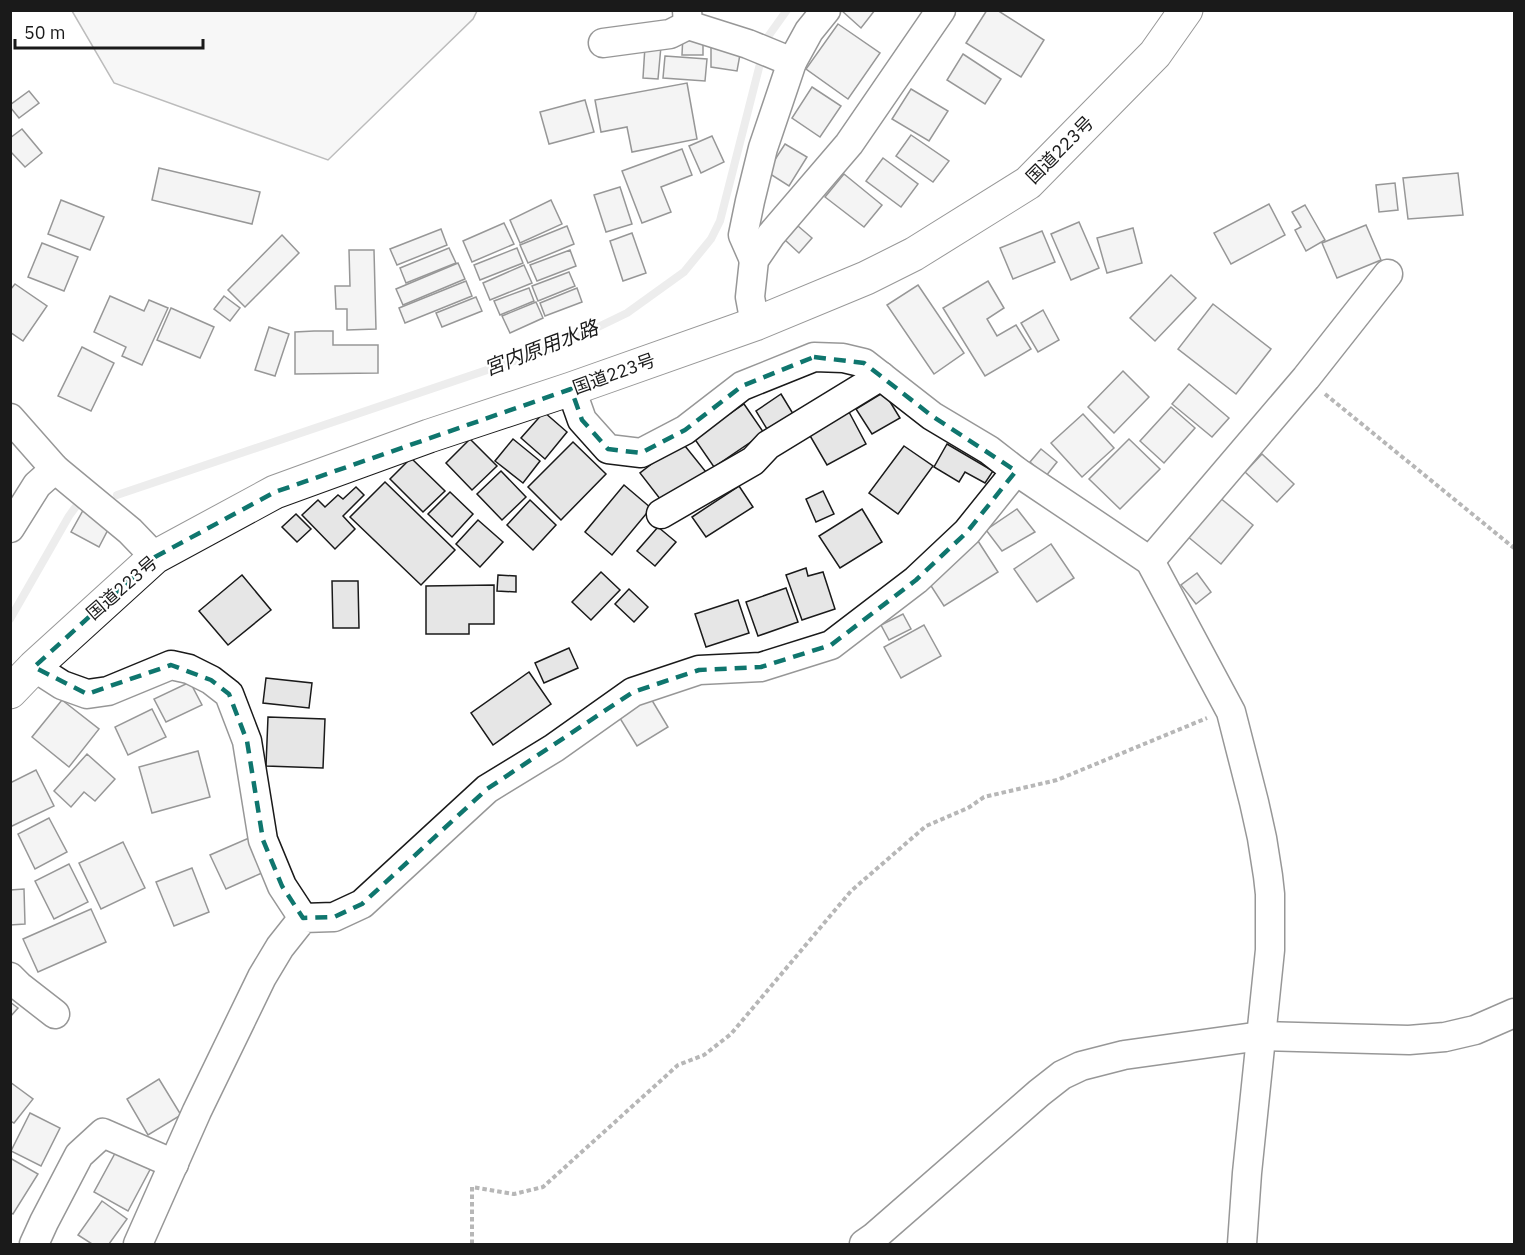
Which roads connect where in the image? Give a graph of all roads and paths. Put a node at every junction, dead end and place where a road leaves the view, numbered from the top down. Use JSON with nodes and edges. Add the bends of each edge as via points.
{"nodes":[{"id":1,"x":826,"y":10,"type":"edge"},
{"id":2,"x":941,"y":10,"type":"edge"},
{"id":3,"x":1186,"y":10,"type":"edge"},
{"id":4,"x":688,"y":18,"type":"edge"},
{"id":5,"x":603,"y":43,"type":"dead end"},
{"id":6,"x":787,"y":60,"type":"junction"},
{"id":7,"x":754,"y":260,"type":"junction"},
{"id":8,"x":1388,"y":274,"type":"dead end"},
{"id":9,"x":755,"y":324,"type":"junction"},
{"id":10,"x":881,"y":376,"type":"junction"},
{"id":11,"x":1306,"y":378,"type":"junction"},
{"id":12,"x":571,"y":389,"type":"junction"},
{"id":13,"x":10,"y":418,"type":"edge"},
{"id":14,"x":55,"y":469,"type":"junction"},
{"id":15,"x":1016,"y":471,"type":"junction"},
{"id":16,"x":662,"y":514,"type":"dead end"},
{"id":17,"x":10,"y":528,"type":"edge"},
{"id":18,"x":1515,"y":548,"type":"edge"},
{"id":19,"x":155,"y":557,"type":"junction"},
{"id":20,"x":1150,"y":561,"type":"junction"},
{"id":21,"x":34,"y":667,"type":"junction"},
{"id":22,"x":10,"y":692,"type":"edge"},
{"id":23,"x":1230,"y":712,"type":"junction"},
{"id":24,"x":303,"y":918,"type":"junction"},
{"id":25,"x":10,"y":977,"type":"edge"},
{"id":26,"x":1515,"y":1012,"type":"edge"},
{"id":27,"x":55,"y":1014,"type":"dead end"},
{"id":28,"x":1261,"y":1036,"type":"junction"},
{"id":29,"x":174,"y":1164,"type":"junction"},
{"id":30,"x":34,"y":1245,"type":"edge"},
{"id":31,"x":138,"y":1245,"type":"edge"},
{"id":32,"x":472,"y":1245,"type":"edge"},
{"id":33,"x":864,"y":1245,"type":"edge"},
{"id":34,"x":1242,"y":1245,"type":"edge"}],
"edges":[{"from":1,"to":6,"type":"street"},
{"from":2,"to":7,"type":"street","via":[[849,144]]},
{"from":3,"to":9,"type":"highway","name":"国道223号","via":[[1155,54],[1028,183],[915,254]]},
{"from":4,"to":5,"type":"street","via":[[670,34]]},
{"from":4,"to":6,"type":"street"},
{"from":6,"to":7,"type":"street","via":[[743,235]]},
{"from":7,"to":9,"type":"street","via":[[750,297]]},
{"from":8,"to":11,"type":"street"},
{"from":9,"to":12,"type":"highway","name":"国道223号"},
{"from":10,"to":12,"type":"street","via":[[864,363],[814,357],[742,386],[685,430],[641,453],[608,449],[582,420]]},
{"from":10,"to":15,"type":"street","via":[[932,416]]},
{"from":10,"to":16,"type":"street","via":[[768,445],[753,462]]},
{"from":11,"to":18,"type":"path"},
{"from":11,"to":20,"type":"street"},
{"from":12,"to":19,"type":"highway","name":"国道223号","via":[[274,492]]},
{"from":13,"to":14,"type":"street"},
{"from":14,"to":17,"type":"street","via":[[37,485]]},
{"from":14,"to":19,"type":"street","via":[[130,531]]},
{"from":15,"to":20,"type":"street"},
{"from":15,"to":24,"type":"street","via":[[967,532],[916,580],[831,645],[760,667],[699,670],[633,692],[487,789],[362,904],[334,917]]},
{"from":19,"to":21,"type":"highway","name":"国道223号"},
{"from":20,"to":23,"type":"street"},
{"from":21,"to":22,"type":"highway","name":"国道223号"},
{"from":21,"to":24,"type":"street","via":[[62,685],[87,694],[108,691],[171,665],[212,680],[229,694],[247,741],[263,840],[282,886]]},
{"from":23,"to":28,"type":"street","via":[[1262,838],[1270,894],[1270,950]]},
{"from":23,"to":32,"type":"path","via":[[1198,721],[1057,780],[984,797],[926,826],[851,891],[731,1034],[704,1055],[678,1065],[543,1187],[514,1194],[472,1187]]},
{"from":24,"to":29,"type":"street","via":[[262,977]]},
{"from":25,"to":27,"type":"street"},
{"from":26,"to":28,"type":"street","via":[[1475,1030],[1445,1037],[1409,1040]]},
{"from":28,"to":33,"type":"street","via":[[1124,1055],[1062,1075]]},
{"from":28,"to":34,"type":"street"},
{"from":29,"to":30,"type":"street","via":[[103,1133],[79,1155]]},
{"from":29,"to":31,"type":"street"}]}
